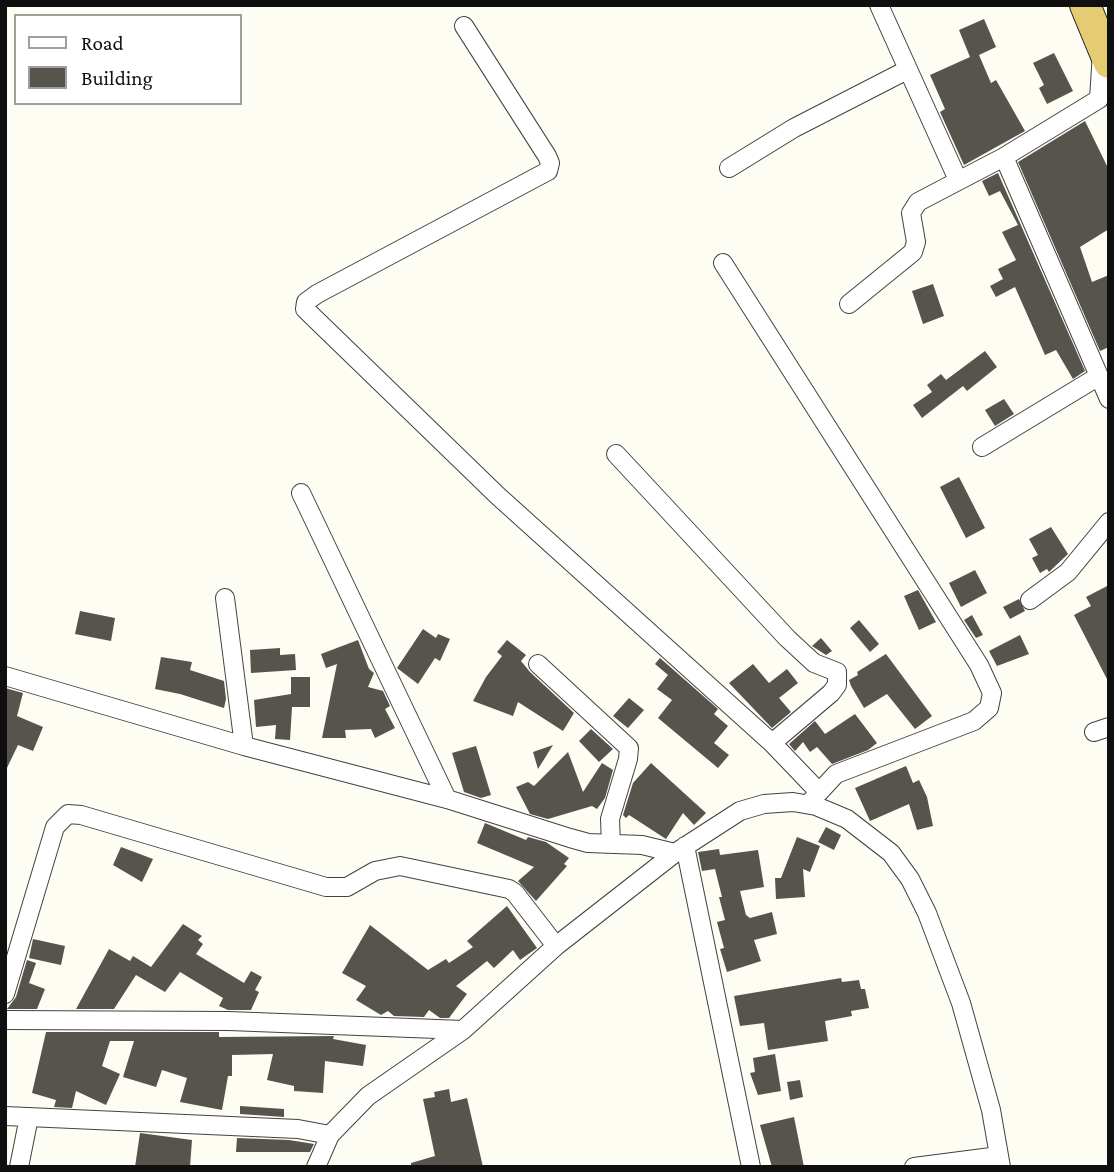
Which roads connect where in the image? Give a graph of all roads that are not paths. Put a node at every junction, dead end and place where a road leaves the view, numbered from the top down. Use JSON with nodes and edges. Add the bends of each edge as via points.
{"nodes":[{"id":1,"x":879,"y":5,"type":"edge"},
{"id":2,"x":1085,"y":5,"type":"edge"},
{"id":3,"x":464,"y":26,"type":"dead end"},
{"id":4,"x":1106,"y":55,"type":"edge"},
{"id":5,"x":906,"y":70,"type":"junction"},
{"id":6,"x":1004,"y":157,"type":"junction"},
{"id":7,"x":729,"y":168,"type":"dead end"},
{"id":8,"x":958,"y":180,"type":"junction"},
{"id":9,"x":723,"y":263,"type":"dead end"},
{"id":10,"x":849,"y":304,"type":"dead end"},
{"id":11,"x":1099,"y":376,"type":"junction"},
{"id":12,"x":1109,"y":399,"type":"edge"},
{"id":13,"x":982,"y":447,"type":"dead end"},
{"id":14,"x":616,"y":454,"type":"dead end"},
{"id":15,"x":300,"y":493,"type":"dead end"},
{"id":16,"x":1109,"y":522,"type":"edge"},
{"id":17,"x":225,"y":598,"type":"dead end"},
{"id":18,"x":1030,"y":600,"type":"dead end"},
{"id":19,"x":538,"y":664,"type":"dead end"},
{"id":20,"x":5,"y":676,"type":"edge"},
{"id":21,"x":772,"y":743,"type":"junction"},
{"id":22,"x":244,"y":746,"type":"junction"},
{"id":23,"x":813,"y":798,"type":"junction"},
{"id":24,"x":447,"y":799,"type":"junction"},
{"id":25,"x":611,"y":844,"type":"junction"},
{"id":26,"x":680,"y":849,"type":"junction"},
{"id":27,"x":556,"y":946,"type":"junction"},
{"id":28,"x":5,"y":994,"type":"edge"},
{"id":29,"x":5,"y":1020,"type":"edge"},
{"id":30,"x":463,"y":1030,"type":"junction"},
{"id":31,"x":5,"y":1116,"type":"edge"},
{"id":32,"x":29,"y":1117,"type":"junction"},
{"id":33,"x":330,"y":1135,"type":"junction"},
{"id":34,"x":1000,"y":1162,"type":"edge"},
{"id":35,"x":19,"y":1167,"type":"edge"},
{"id":36,"x":316,"y":1167,"type":"edge"},
{"id":37,"x":751,"y":1167,"type":"edge"},
{"id":38,"x":914,"y":1167,"type":"edge"}],
"edges":[{"from":1,"to":5,"type":"street"},
{"from":2,"to":4,"type":"highway"},
{"from":3,"to":21,"type":"street","via":[[547,156],[548,171],[317,294],[304,309],[498,496]]},
{"from":4,"to":6,"type":"street","via":[[1099,99]]},
{"from":5,"to":7,"type":"street","via":[[794,128]]},
{"from":5,"to":8,"type":"street"},
{"from":6,"to":8,"type":"street"},
{"from":6,"to":11,"type":"street"},
{"from":8,"to":10,"type":"street","via":[[914,206],[913,252]]},
{"from":9,"to":23,"type":"street","via":[[979,664],[992,693],[989,708],[974,721],[852,767],[829,779]]},
{"from":11,"to":12,"type":"street"},
{"from":11,"to":13,"type":"street"},
{"from":14,"to":21,"type":"street","via":[[787,638],[814,663],[837,672],[837,685],[831,693]]},
{"from":15,"to":24,"type":"street"},
{"from":16,"to":18,"type":"street","via":[[1068,572]]},
{"from":17,"to":22,"type":"street"},
{"from":19,"to":25,"type":"street","via":[[629,748],[609,826]]},
{"from":20,"to":22,"type":"street"},
{"from":21,"to":23,"type":"street"},
{"from":22,"to":24,"type":"street"},
{"from":23,"to":26,"type":"street","via":[[740,811]]},
{"from":23,"to":34,"type":"street","via":[[891,853],[927,913],[961,1003],[991,1110]]},
{"from":24,"to":25,"type":"street","via":[[570,838]]},
{"from":25,"to":26,"type":"street"},
{"from":26,"to":27,"type":"street"},
{"from":26,"to":37,"type":"street"},
{"from":27,"to":28,"type":"street","via":[[509,889],[400,866],[387,866],[347,887],[326,887],[68,814],[55,827]]},
{"from":27,"to":30,"type":"street"},
{"from":29,"to":30,"type":"street","via":[[229,1021]]},
{"from":30,"to":33,"type":"street","via":[[368,1096]]},
{"from":31,"to":32,"type":"street"},
{"from":32,"to":33,"type":"street","via":[[299,1129]]},
{"from":32,"to":35,"type":"street"},
{"from":33,"to":36,"type":"street"},
{"from":34,"to":38,"type":"street"}]}
